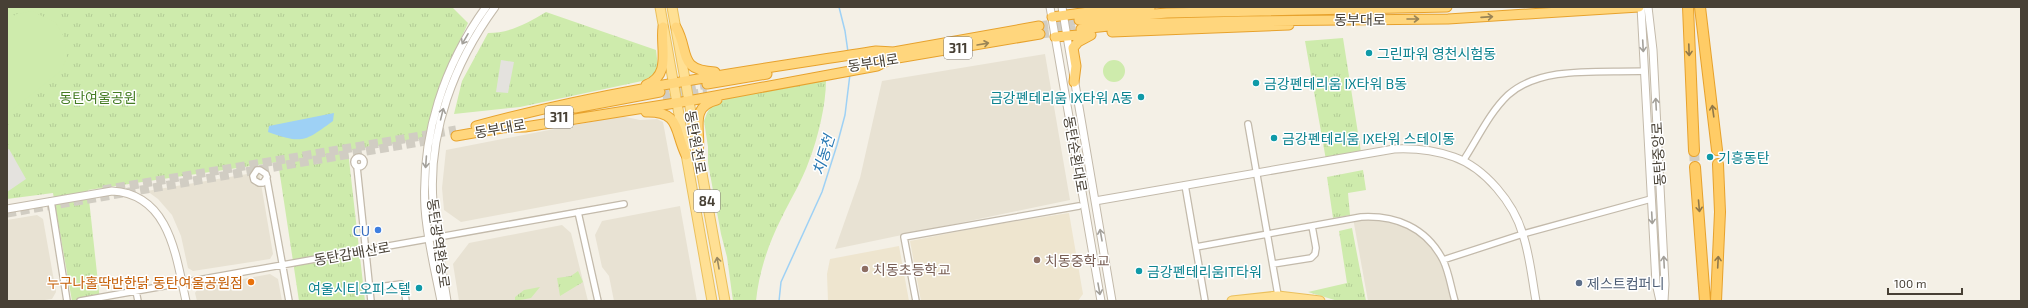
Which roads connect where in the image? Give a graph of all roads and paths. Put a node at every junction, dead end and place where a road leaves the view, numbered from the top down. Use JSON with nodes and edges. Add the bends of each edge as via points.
{"nodes":[{"id":1,"x":486,"y":7,"type":"edge"},
{"id":2,"x":495,"y":7,"type":"edge"},
{"id":3,"x":660,"y":7,"type":"edge"},
{"id":4,"x":672,"y":7,"type":"edge"},
{"id":5,"x":1050,"y":7,"type":"edge"},
{"id":6,"x":1078,"y":7,"type":"edge"},
{"id":7,"x":1208,"y":7,"type":"edge"},
{"id":8,"x":1304,"y":7,"type":"edge"},
{"id":9,"x":1443,"y":7,"type":"edge"},
{"id":10,"x":1447,"y":7,"type":"edge"},
{"id":11,"x":1640,"y":7,"type":"edge"},
{"id":12,"x":1648,"y":7,"type":"edge"},
{"id":13,"x":1700,"y":8,"type":"edge"},
{"id":14,"x":1335,"y":9,"type":"junction"},
{"id":15,"x":1688,"y":9,"type":"edge"},
{"id":16,"x":1104,"y":10,"type":"junction"},
{"id":17,"x":1062,"y":11,"type":"edge"},
{"id":18,"x":1052,"y":17,"type":"junction"},
{"id":19,"x":1314,"y":20,"type":"junction"},
{"id":20,"x":663,"y":27,"type":"junction"},
{"id":21,"x":676,"y":27,"type":"junction"},
{"id":22,"x":1040,"y":30,"type":"tunnel mouth"},
{"id":23,"x":1094,"y":33,"type":"junction"},
{"id":24,"x":1066,"y":36,"type":"junction"},
{"id":25,"x":1055,"y":37,"type":"junction"},
{"id":26,"x":827,"y":67,"type":"junction"},
{"id":27,"x":1644,"y":71,"type":"junction"},
{"id":28,"x":724,"y":74,"type":"junction"},
{"id":29,"x":685,"y":81,"type":"junction"},
{"id":30,"x":1074,"y":82,"type":"junction"},
{"id":31,"x":673,"y":83,"type":"junction"},
{"id":32,"x":707,"y":88,"type":"tunnel mouth"},
{"id":33,"x":621,"y":92,"type":"junction"},
{"id":34,"x":729,"y":93,"type":"junction"},
{"id":35,"x":688,"y":101,"type":"junction"},
{"id":36,"x":677,"y":103,"type":"junction"},
{"id":37,"x":623,"y":111,"type":"junction"},
{"id":38,"x":1248,"y":124,"type":"dead end"},
{"id":39,"x":476,"y":126,"type":"junction"},
{"id":40,"x":497,"y":128,"type":"junction"},
{"id":41,"x":1717,"y":150,"type":"dead end"},
{"id":42,"x":1694,"y":151,"type":"tunnel mouth"},
{"id":43,"x":698,"y":153,"type":"junction"},
{"id":44,"x":686,"y":155,"type":"junction"},
{"id":45,"x":1463,"y":161,"type":"junction"},
{"id":46,"x":1718,"y":164,"type":"dead end"},
{"id":47,"x":357,"y":167,"type":"dead end"},
{"id":48,"x":1695,"y":167,"type":"tunnel mouth"},
{"id":49,"x":1257,"y":172,"type":"junction"},
{"id":50,"x":267,"y":177,"type":"junction"},
{"id":51,"x":263,"y":183,"type":"junction"},
{"id":52,"x":1185,"y":185,"type":"junction"},
{"id":53,"x":270,"y":198,"type":"junction"},
{"id":54,"x":1651,"y":199,"type":"junction"},
{"id":55,"x":51,"y":201,"type":"junction"},
{"id":56,"x":1095,"y":201,"type":"junction"},
{"id":57,"x":624,"y":204,"type":"dead end"},
{"id":58,"x":1083,"y":205,"type":"junction"},
{"id":59,"x":7,"y":209,"type":"edge"},
{"id":60,"x":578,"y":212,"type":"junction"},
{"id":61,"x":1312,"y":226,"type":"junction"},
{"id":62,"x":1268,"y":233,"type":"junction"},
{"id":63,"x":1523,"y":234,"type":"junction"},
{"id":64,"x":433,"y":238,"type":"junction"},
{"id":65,"x":1196,"y":247,"type":"junction"},
{"id":66,"x":365,"y":250,"type":"junction"},
{"id":67,"x":1443,"y":260,"type":"junction"},
{"id":68,"x":1273,"y":264,"type":"junction"},
{"id":69,"x":283,"y":265,"type":"junction"},
{"id":70,"x":182,"y":283,"type":"junction"},
{"id":71,"x":370,"y":288,"type":"junction"},
{"id":72,"x":136,"y":291,"type":"junction"},
{"id":73,"x":1279,"y":298,"type":"edge"},
{"id":74,"x":67,"y":301,"type":"edge"},
{"id":75,"x":80,"y":301,"type":"edge"},
{"id":76,"x":138,"y":301,"type":"edge"},
{"id":77,"x":186,"y":301,"type":"edge"},
{"id":78,"x":289,"y":301,"type":"edge"},
{"id":79,"x":371,"y":301,"type":"edge"},
{"id":80,"x":406,"y":301,"type":"edge"},
{"id":81,"x":441,"y":301,"type":"edge"},
{"id":82,"x":448,"y":301,"type":"edge"},
{"id":83,"x":598,"y":301,"type":"edge"},
{"id":84,"x":712,"y":301,"type":"edge"},
{"id":85,"x":725,"y":301,"type":"edge"},
{"id":86,"x":916,"y":301,"type":"edge"},
{"id":87,"x":1101,"y":301,"type":"edge"},
{"id":88,"x":1112,"y":301,"type":"edge"},
{"id":89,"x":1206,"y":301,"type":"edge"},
{"id":90,"x":1232,"y":301,"type":"edge"},
{"id":91,"x":1320,"y":301,"type":"edge"},
{"id":92,"x":1455,"y":301,"type":"edge"},
{"id":93,"x":1536,"y":301,"type":"edge"},
{"id":94,"x":1660,"y":301,"type":"edge"},
{"id":95,"x":1664,"y":301,"type":"edge"},
{"id":96,"x":1705,"y":301,"type":"edge"},
{"id":97,"x":1716,"y":301,"type":"edge"}],
"edges":[{"from":1,"to":64,"type":"street","name":"동탄광역환승로","one_way":true,"via":[[460,49],[445,81],[434,114],[425,184],[425,208]]},
{"from":64,"to":2,"type":"street","name":"동탄광역환승로","one_way":true,"via":[[435,155],[442,115],[459,65]]},
{"from":3,"to":20,"type":"main road","name":"동탄원천로","number":"84"},
{"from":4,"to":21,"type":"main road","name":"동탄원천로","number":"84"},
{"from":5,"to":18,"type":"street","name":"동탄순환대로"},
{"from":6,"to":16,"type":"highway"},
{"from":7,"to":16,"type":"highway"},
{"from":8,"to":14,"type":"highway"},
{"from":9,"to":10,"type":"highway","name":"동부대로"},
{"from":9,"to":14,"type":"highway","name":"동부대로"},
{"from":19,"to":11,"type":"highway","name":"동부대로","one_way":true,"via":[[1448,19]]},
{"from":11,"to":27,"type":"street","one_way":true},
{"from":95,"to":12,"type":"street","name":"동탄중앙로","one_way":true,"via":[[1654,73]]},
{"from":41,"to":13,"type":"highway","one_way":true},
{"from":14,"to":19,"type":"highway","name":"동부대로","via":[[1167,13],[1080,24]]},
{"from":15,"to":42,"type":"highway","one_way":true},
{"from":16,"to":17,"type":"highway"},
{"from":17,"to":18,"type":"highway"},
{"from":17,"to":24,"type":"street","name":"동탄순환대로"},
{"from":18,"to":25,"type":"street","name":"동탄순환대로"},
{"from":19,"to":23,"type":"highway","via":[[1287,26]]},
{"from":20,"to":31,"type":"main road","name":"동탄원천로","number":"84"},
{"from":20,"to":33,"type":"highway","via":[[664,63],[659,75],[652,82]]},
{"from":21,"to":28,"type":"highway","via":[[682,38],[686,57],[693,67],[701,71]]},
{"from":21,"to":29,"type":"main road","name":"동탄원천로","number":"84"},
{"from":22,"to":26,"type":"highway","name":"동부대로","number":"311"},
{"from":23,"to":24,"type":"highway"},
{"from":23,"to":30,"type":"highway","via":[[1073,48],[1076,66]]},
{"from":24,"to":25,"type":"highway"},
{"from":24,"to":30,"type":"street","name":"동탄순환대로"},
{"from":25,"to":58,"type":"street","name":"동탄순환대로"},
{"from":26,"to":28,"type":"highway"},
{"from":26,"to":32,"type":"highway","name":"동부대로","number":"311"},
{"from":26,"to":34,"type":"highway"},
{"from":27,"to":45,"type":"street","via":[[1549,75],[1525,84],[1508,95]]},
{"from":27,"to":54,"type":"street"},
{"from":28,"to":29,"type":"highway"},
{"from":29,"to":31,"type":"highway"},
{"from":29,"to":35,"type":"main road","name":"동탄원천로","number":"84"},
{"from":30,"to":56,"type":"street","name":"동탄순환대로"},
{"from":31,"to":33,"type":"highway"},
{"from":31,"to":36,"type":"main road","name":"동탄원천로","number":"84"},
{"from":33,"to":39,"type":"highway","via":[[536,109]]},
{"from":34,"to":35,"type":"highway"},
{"from":34,"to":43,"type":"highway","via":[[700,110],[697,122],[700,141]]},
{"from":35,"to":36,"type":"highway"},
{"from":35,"to":43,"type":"main road","name":"동탄원천로","number":"84"},
{"from":36,"to":37,"type":"highway"},
{"from":36,"to":44,"type":"main road","name":"동탄원천로","number":"84"},
{"from":37,"to":40,"type":"highway","via":[[525,127]]},
{"from":37,"to":44,"type":"highway","via":[[659,112],[671,118],[678,128]]},
{"from":38,"to":49,"type":"street"},
{"from":39,"to":40,"type":"highway","name":"동부대로","number":"311","via":[[456,133]]},
{"from":39,"to":40,"type":"highway","name":"동부대로","number":"311","via":[[662,96]]},
{"from":85,"to":43,"type":"main road","name":"동탄원천로","number":"84","one_way":true},
{"from":44,"to":84,"type":"main road","name":"동탄원천로","number":"84"},
{"from":45,"to":49,"type":"street","via":[[1435,152],[1407,148]]},
{"from":45,"to":63,"type":"street","via":[[1499,191],[1513,211]]},
{"from":97,"to":46,"type":"highway","one_way":true,"via":[[1720,212]]},
{"from":47,"to":66,"type":"street"},
{"from":48,"to":96,"type":"highway","one_way":true},
{"from":49,"to":52,"type":"street"},
{"from":49,"to":62,"type":"street"},
{"from":50,"to":51,"type":"street"},
{"from":50,"to":51,"type":"street","via":[[264,171],[257,170],[254,173],[254,180],[259,184]]},
{"from":50,"to":53,"type":"street"},
{"from":51,"to":53,"type":"street"},
{"from":52,"to":56,"type":"street"},
{"from":52,"to":65,"type":"street"},
{"from":53,"to":69,"type":"street"},
{"from":54,"to":63,"type":"street"},
{"from":54,"to":94,"type":"street","one_way":true,"via":[[1656,283]]},
{"from":55,"to":59,"type":"street"},
{"from":55,"to":70,"type":"street","via":[[112,191],[137,198],[156,213],[169,233]]},
{"from":55,"to":74,"type":"street"},
{"from":88,"to":56,"type":"street","name":"동탄순환대로","one_way":true},
{"from":57,"to":60,"type":"street","name":"동탄감배산로"},
{"from":58,"to":86,"type":"street","via":[[904,237]]},
{"from":58,"to":87,"type":"street","name":"동탄순환대로","one_way":true},
{"from":60,"to":64,"type":"street","name":"동탄감배산로"},
{"from":60,"to":83,"type":"street"},
{"from":61,"to":62,"type":"street"},
{"from":61,"to":67,"type":"street","via":[[1361,217],[1380,216],[1396,220],[1416,230]]},
{"from":61,"to":68,"type":"street","via":[[1315,254],[1310,258]]},
{"from":62,"to":65,"type":"street"},
{"from":62,"to":68,"type":"street"},
{"from":63,"to":67,"type":"street"},
{"from":63,"to":93,"type":"street"},
{"from":64,"to":66,"type":"street","name":"동탄감배산로"},
{"from":64,"to":81,"type":"street","name":"동탄광역환승로"},
{"from":64,"to":82,"type":"street","name":"동탄광역환승로"},
{"from":65,"to":89,"type":"street"},
{"from":66,"to":69,"type":"street","name":"동탄감배산로"},
{"from":66,"to":71,"type":"street"},
{"from":67,"to":92,"type":"street"},
{"from":68,"to":73,"type":"street"},
{"from":69,"to":70,"type":"street","name":"동탄감배산로"},
{"from":69,"to":78,"type":"street"},
{"from":70,"to":72,"type":"street","name":"동탄감배산로"},
{"from":70,"to":77,"type":"street"},
{"from":71,"to":79,"type":"street"},
{"from":71,"to":80,"type":"street","via":[[401,284],[404,287]]},
{"from":72,"to":75,"type":"street","name":"동탄감배산로"},
{"from":72,"to":76,"type":"street"},
{"from":73,"to":90,"type":"main road"},
{"from":73,"to":91,"type":"main road"}]}
